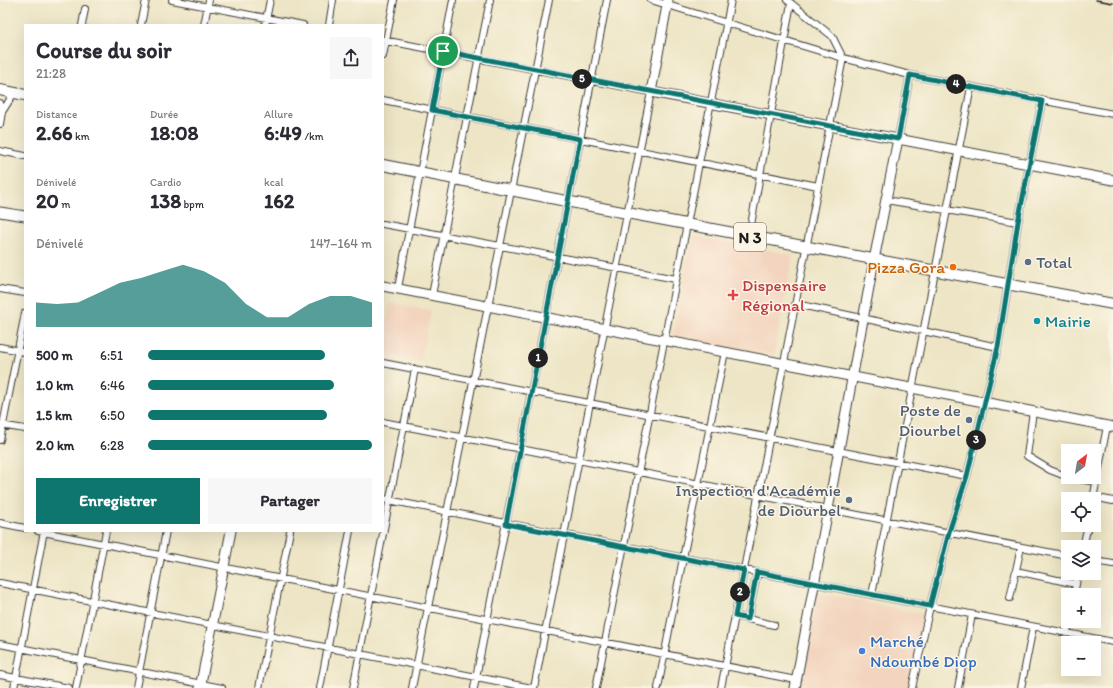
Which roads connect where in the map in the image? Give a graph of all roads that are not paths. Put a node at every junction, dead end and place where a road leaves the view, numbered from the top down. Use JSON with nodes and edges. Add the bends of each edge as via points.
{"nodes":[{"id":1,"x":146,"y":0,"type":"edge"},
{"id":2,"x":172,"y":0,"type":"edge"},
{"id":3,"x":270,"y":0,"type":"edge"},
{"id":4,"x":333,"y":0,"type":"edge"},
{"id":5,"x":394,"y":0,"type":"edge"},
{"id":6,"x":453,"y":0,"type":"edge"},
{"id":7,"x":490,"y":0,"type":"edge"},
{"id":8,"x":549,"y":0,"type":"edge"},
{"id":9,"x":607,"y":0,"type":"edge"},
{"id":10,"x":651,"y":0,"type":"edge"},
{"id":11,"x":731,"y":0,"type":"edge"},
{"id":12,"x":668,"y":2,"type":"edge"},
{"id":13,"x":789,"y":2,"type":"edge"},
{"id":14,"x":208,"y":3,"type":"edge"},
{"id":15,"x":85,"y":9,"type":"dead end"},
{"id":16,"x":266,"y":18,"type":"junction"},
{"id":17,"x":726,"y":23,"type":"junction"},
{"id":18,"x":82,"y":24,"type":"edge"},
{"id":19,"x":141,"y":24,"type":"edge"},
{"id":20,"x":204,"y":24,"type":"edge"},
{"id":21,"x":265,"y":24,"type":"edge"},
{"id":22,"x":298,"y":24,"type":"edge"},
{"id":23,"x":328,"y":24,"type":"edge"},
{"id":24,"x":785,"y":40,"type":"junction"},
{"id":25,"x":384,"y":41,"type":"edge"},
{"id":26,"x":443,"y":51,"type":"junction"},
{"id":27,"x":843,"y":58,"type":"junction"},
{"id":28,"x":478,"y":59,"type":"junction"},
{"id":29,"x":535,"y":70,"type":"junction"},
{"id":30,"x":910,"y":75,"type":"junction"},
{"id":31,"x":592,"y":81,"type":"junction"},
{"id":32,"x":971,"y":87,"type":"junction"},
{"id":33,"x":0,"y":90,"type":"edge"},
{"id":34,"x":651,"y":92,"type":"junction"},
{"id":35,"x":14,"y":93,"type":"junction"},
{"id":36,"x":24,"y":95,"type":"edge"},
{"id":37,"x":384,"y":100,"type":"edge"},
{"id":38,"x":1042,"y":101,"type":"junction"},
{"id":39,"x":0,"y":103,"type":"edge"},
{"id":40,"x":710,"y":103,"type":"junction"},
{"id":41,"x":432,"y":110,"type":"junction"},
{"id":42,"x":2,"y":112,"type":"junction"},
{"id":43,"x":1113,"y":114,"type":"edge"},
{"id":44,"x":771,"y":115,"type":"junction"},
{"id":45,"x":467,"y":117,"type":"junction"},
{"id":46,"x":0,"y":124,"type":"edge"},
{"id":47,"x":830,"y":126,"type":"junction"},
{"id":48,"x":523,"y":128,"type":"junction"},
{"id":49,"x":580,"y":139,"type":"junction"},
{"id":50,"x":898,"y":139,"type":"junction"},
{"id":51,"x":959,"y":150,"type":"junction"},
{"id":52,"x":0,"y":151,"type":"edge"},
{"id":53,"x":640,"y":151,"type":"junction"},
{"id":54,"x":24,"y":156,"type":"edge"},
{"id":55,"x":699,"y":162,"type":"junction"},
{"id":56,"x":1030,"y":164,"type":"junction"},
{"id":57,"x":384,"y":165,"type":"edge"},
{"id":58,"x":420,"y":173,"type":"junction"},
{"id":59,"x":760,"y":174,"type":"junction"},
{"id":60,"x":455,"y":180,"type":"junction"},
{"id":61,"x":1113,"y":180,"type":"edge"},
{"id":62,"x":818,"y":186,"type":"junction"},
{"id":63,"x":511,"y":190,"type":"junction"},
{"id":64,"x":886,"y":200,"type":"junction"},
{"id":65,"x":568,"y":202,"type":"junction"},
{"id":66,"x":947,"y":210,"type":"junction"},
{"id":67,"x":0,"y":212,"type":"edge"},
{"id":68,"x":627,"y":214,"type":"junction"},
{"id":69,"x":24,"y":216,"type":"edge"},
{"id":70,"x":1018,"y":222,"type":"junction"},
{"id":71,"x":384,"y":224,"type":"edge"},
{"id":72,"x":687,"y":225,"type":"junction"},
{"id":73,"x":409,"y":228,"type":"junction"},
{"id":74,"x":444,"y":235,"type":"junction"},
{"id":75,"x":749,"y":236,"type":"junction"},
{"id":76,"x":500,"y":246,"type":"junction"},
{"id":77,"x":807,"y":247,"type":"junction"},
{"id":78,"x":558,"y":256,"type":"junction"},
{"id":79,"x":874,"y":260,"type":"junction"},
{"id":80,"x":616,"y":268,"type":"junction"},
{"id":81,"x":935,"y":271,"type":"junction"},
{"id":82,"x":676,"y":279,"type":"junction"},
{"id":83,"x":1008,"y":285,"type":"junction"},
{"id":84,"x":384,"y":286,"type":"edge"},
{"id":85,"x":398,"y":288,"type":"junction"},
{"id":86,"x":0,"y":289,"type":"edge"},
{"id":87,"x":24,"y":293,"type":"edge"},
{"id":88,"x":432,"y":295,"type":"junction"},
{"id":89,"x":796,"y":304,"type":"junction"},
{"id":90,"x":1113,"y":304,"type":"edge"},
{"id":91,"x":488,"y":306,"type":"junction"},
{"id":92,"x":546,"y":317,"type":"junction"},
{"id":93,"x":24,"y":318,"type":"edge"},
{"id":94,"x":863,"y":318,"type":"junction"},
{"id":95,"x":604,"y":328,"type":"junction"},
{"id":96,"x":924,"y":331,"type":"junction"},
{"id":97,"x":664,"y":340,"type":"junction"},
{"id":98,"x":0,"y":347,"type":"edge"},
{"id":99,"x":998,"y":347,"type":"junction"},
{"id":100,"x":18,"y":351,"type":"junction"},
{"id":101,"x":24,"y":352,"type":"edge"},
{"id":102,"x":725,"y":352,"type":"junction"},
{"id":103,"x":384,"y":363,"type":"edge"},
{"id":104,"x":784,"y":363,"type":"junction"},
{"id":105,"x":415,"y":369,"type":"junction"},
{"id":106,"x":852,"y":376,"type":"junction"},
{"id":107,"x":473,"y":380,"type":"junction"},
{"id":108,"x":912,"y":388,"type":"junction"},
{"id":109,"x":532,"y":392,"type":"junction"},
{"id":110,"x":986,"y":402,"type":"junction"},
{"id":111,"x":590,"y":403,"type":"junction"},
{"id":112,"x":1033,"y":411,"type":"junction"},
{"id":113,"x":649,"y":414,"type":"junction"},
{"id":114,"x":384,"y":422,"type":"edge"},
{"id":115,"x":2,"y":425,"type":"edge"},
{"id":116,"x":1111,"y":425,"type":"edge"},
{"id":117,"x":404,"y":426,"type":"junction"},
{"id":118,"x":710,"y":426,"type":"junction"},
{"id":119,"x":24,"y":429,"type":"edge"},
{"id":120,"x":462,"y":437,"type":"junction"},
{"id":121,"x":770,"y":438,"type":"junction"},
{"id":122,"x":0,"y":440,"type":"edge"},
{"id":123,"x":520,"y":449,"type":"junction"},
{"id":124,"x":838,"y":451,"type":"junction"},
{"id":125,"x":578,"y":460,"type":"junction"},
{"id":126,"x":898,"y":462,"type":"junction"},
{"id":127,"x":1101,"y":463,"type":"edge"},
{"id":128,"x":638,"y":472,"type":"junction"},
{"id":129,"x":1061,"y":474,"type":"edge"},
{"id":130,"x":967,"y":476,"type":"junction"},
{"id":131,"x":698,"y":483,"type":"junction"},
{"id":132,"x":759,"y":495,"type":"junction"},
{"id":133,"x":1101,"y":499,"type":"edge"},
{"id":134,"x":386,"y":500,"type":"edge"},
{"id":135,"x":1113,"y":501,"type":"edge"},
{"id":136,"x":828,"y":509,"type":"junction"},
{"id":137,"x":447,"y":512,"type":"junction"},
{"id":138,"x":384,"y":513,"type":"edge"},
{"id":139,"x":887,"y":520,"type":"junction"},
{"id":140,"x":0,"y":524,"type":"edge"},
{"id":141,"x":506,"y":524,"type":"junction"},
{"id":142,"x":24,"y":528,"type":"edge"},
{"id":143,"x":42,"y":532,"type":"edge"},
{"id":144,"x":47,"y":532,"type":"edge"},
{"id":145,"x":106,"y":532,"type":"edge"},
{"id":146,"x":166,"y":532,"type":"edge"},
{"id":147,"x":231,"y":532,"type":"edge"},
{"id":148,"x":290,"y":532,"type":"edge"},
{"id":149,"x":350,"y":532,"type":"edge"},
{"id":150,"x":381,"y":532,"type":"edge"},
{"id":151,"x":949,"y":532,"type":"junction"},
{"id":152,"x":564,"y":535,"type":"junction"},
{"id":153,"x":104,"y":544,"type":"junction"},
{"id":154,"x":623,"y":546,"type":"junction"},
{"id":155,"x":1021,"y":546,"type":"junction"},
{"id":156,"x":162,"y":555,"type":"junction"},
{"id":157,"x":1061,"y":555,"type":"edge"},
{"id":158,"x":682,"y":558,"type":"junction"},
{"id":159,"x":1101,"y":562,"type":"edge"},
{"id":160,"x":1113,"y":564,"type":"edge"},
{"id":161,"x":224,"y":568,"type":"junction"},
{"id":162,"x":744,"y":570,"type":"junction"},
{"id":163,"x":1016,"y":571,"type":"junction"},
{"id":164,"x":757,"y":572,"type":"junction"},
{"id":165,"x":281,"y":579,"type":"junction"},
{"id":166,"x":1077,"y":580,"type":"edge"},
{"id":167,"x":0,"y":584,"type":"edge"},
{"id":168,"x":814,"y":584,"type":"junction"},
{"id":169,"x":1076,"y":584,"type":"junction"},
{"id":170,"x":1075,"y":588,"type":"edge"},
{"id":171,"x":33,"y":590,"type":"junction"},
{"id":172,"x":339,"y":590,"type":"junction"},
{"id":173,"x":872,"y":595,"type":"junction"},
{"id":174,"x":371,"y":596,"type":"junction"},
{"id":175,"x":1010,"y":598,"type":"dead end"},
{"id":176,"x":93,"y":602,"type":"junction"},
{"id":177,"x":930,"y":606,"type":"junction"},
{"id":178,"x":428,"y":608,"type":"junction"},
{"id":179,"x":150,"y":613,"type":"junction"},
{"id":180,"x":972,"y":615,"type":"junction"},
{"id":181,"x":735,"y":616,"type":"junction"},
{"id":182,"x":748,"y":619,"type":"junction"},
{"id":183,"x":488,"y":620,"type":"junction"},
{"id":184,"x":212,"y":625,"type":"junction"},
{"id":185,"x":774,"y":625,"type":"dead end"},
{"id":186,"x":1033,"y":627,"type":"junction"},
{"id":187,"x":1068,"y":628,"type":"edge"},
{"id":188,"x":545,"y":631,"type":"junction"},
{"id":189,"x":1067,"y":633,"type":"junction"},
{"id":190,"x":270,"y":636,"type":"junction"},
{"id":191,"x":1113,"y":642,"type":"edge"},
{"id":192,"x":604,"y":643,"type":"junction"},
{"id":193,"x":0,"y":644,"type":"edge"},
{"id":194,"x":22,"y":648,"type":"junction"},
{"id":195,"x":328,"y":648,"type":"junction"},
{"id":196,"x":359,"y":654,"type":"junction"},
{"id":197,"x":665,"y":654,"type":"junction"},
{"id":198,"x":82,"y":660,"type":"junction"},
{"id":199,"x":416,"y":665,"type":"junction"},
{"id":200,"x":726,"y":666,"type":"junction"},
{"id":201,"x":139,"y":672,"type":"junction"},
{"id":202,"x":0,"y":675,"type":"edge"},
{"id":203,"x":476,"y":677,"type":"junction"},
{"id":204,"x":16,"y":678,"type":"junction"},
{"id":205,"x":796,"y":684,"type":"edge"},
{"id":206,"x":201,"y":686,"type":"edge"},
{"id":207,"x":14,"y":688,"type":"edge"},
{"id":208,"x":69,"y":688,"type":"edge"},
{"id":209,"x":76,"y":688,"type":"edge"},
{"id":210,"x":136,"y":688,"type":"edge"},
{"id":211,"x":222,"y":688,"type":"edge"},
{"id":212,"x":259,"y":688,"type":"edge"},
{"id":213,"x":320,"y":688,"type":"edge"},
{"id":214,"x":353,"y":688,"type":"edge"},
{"id":215,"x":412,"y":688,"type":"edge"},
{"id":216,"x":474,"y":688,"type":"edge"},
{"id":217,"x":533,"y":688,"type":"edge"},
{"id":218,"x":596,"y":688,"type":"edge"},
{"id":219,"x":658,"y":688,"type":"edge"},
{"id":220,"x":722,"y":688,"type":"edge"},
{"id":221,"x":912,"y":688,"type":"edge"},
{"id":222,"x":958,"y":688,"type":"edge"},
{"id":223,"x":1020,"y":688,"type":"edge"}],
"edges":[{"from":1,"to":19,"type":"street"},
{"from":2,"to":14,"type":"street"},
{"from":3,"to":16,"type":"street"},
{"from":4,"to":23,"type":"street"},
{"from":5,"to":25,"type":"street"},
{"from":6,"to":26,"type":"street"},
{"from":7,"to":28,"type":"street"},
{"from":8,"to":29,"type":"street"},
{"from":9,"to":31,"type":"street"},
{"from":10,"to":12,"type":"street"},
{"from":11,"to":17,"type":"street"},
{"from":12,"to":17,"type":"street"},
{"from":12,"to":34,"type":"street"},
{"from":13,"to":24,"type":"street"},
{"from":13,"to":27,"type":"street","via":[[832,36]]},
{"from":14,"to":16,"type":"street"},
{"from":14,"to":20,"type":"street"},
{"from":15,"to":18,"type":"street"},
{"from":16,"to":21,"type":"street"},
{"from":16,"to":22,"type":"street"},
{"from":17,"to":24,"type":"street"},
{"from":17,"to":40,"type":"street"},
{"from":24,"to":27,"type":"street"},
{"from":24,"to":44,"type":"street"},
{"from":25,"to":26,"type":"street"},
{"from":26,"to":28,"type":"street"},
{"from":26,"to":41,"type":"street"},
{"from":27,"to":30,"type":"street"},
{"from":27,"to":47,"type":"street"},
{"from":28,"to":29,"type":"street"},
{"from":28,"to":45,"type":"street"},
{"from":29,"to":31,"type":"street"},
{"from":29,"to":48,"type":"street"},
{"from":30,"to":32,"type":"street"},
{"from":30,"to":50,"type":"street"},
{"from":31,"to":34,"type":"street"},
{"from":31,"to":49,"type":"street"},
{"from":32,"to":38,"type":"street"},
{"from":32,"to":51,"type":"street"},
{"from":33,"to":35,"type":"main road"},
{"from":34,"to":40,"type":"street"},
{"from":34,"to":53,"type":"street"},
{"from":35,"to":36,"type":"main road"},
{"from":35,"to":42,"type":"street"},
{"from":37,"to":41,"type":"street"},
{"from":38,"to":43,"type":"street"},
{"from":38,"to":56,"type":"street"},
{"from":39,"to":42,"type":"street"},
{"from":40,"to":44,"type":"street"},
{"from":40,"to":55,"type":"street"},
{"from":41,"to":45,"type":"street"},
{"from":41,"to":58,"type":"street"},
{"from":42,"to":46,"type":"street"},
{"from":44,"to":47,"type":"street"},
{"from":44,"to":59,"type":"street"},
{"from":45,"to":48,"type":"street"},
{"from":45,"to":60,"type":"street"},
{"from":47,"to":50,"type":"street"},
{"from":47,"to":62,"type":"street"},
{"from":48,"to":49,"type":"street"},
{"from":48,"to":63,"type":"street"},
{"from":49,"to":53,"type":"street"},
{"from":49,"to":65,"type":"street"},
{"from":50,"to":51,"type":"street"},
{"from":50,"to":64,"type":"street"},
{"from":51,"to":56,"type":"street"},
{"from":51,"to":66,"type":"street"},
{"from":52,"to":54,"type":"street"},
{"from":53,"to":55,"type":"street"},
{"from":53,"to":68,"type":"street"},
{"from":55,"to":59,"type":"street"},
{"from":55,"to":72,"type":"street"},
{"from":56,"to":61,"type":"street"},
{"from":56,"to":70,"type":"street"},
{"from":57,"to":58,"type":"main road","number":"N 3"},
{"from":58,"to":60,"type":"main road","number":"N 3"},
{"from":58,"to":73,"type":"street"},
{"from":59,"to":62,"type":"street"},
{"from":59,"to":75,"type":"street"},
{"from":60,"to":63,"type":"main road","number":"N 3"},
{"from":60,"to":74,"type":"street"},
{"from":62,"to":77,"type":"street"},
{"from":63,"to":65,"type":"main road","number":"N 3"},
{"from":63,"to":76,"type":"street"},
{"from":64,"to":66,"type":"street"},
{"from":64,"to":79,"type":"street"},
{"from":65,"to":68,"type":"main road","number":"N 3"},
{"from":65,"to":78,"type":"street"},
{"from":66,"to":70,"type":"street"},
{"from":66,"to":81,"type":"street"},
{"from":67,"to":69,"type":"street"},
{"from":68,"to":72,"type":"main road","number":"N 3"},
{"from":68,"to":80,"type":"street"},
{"from":70,"to":83,"type":"street"},
{"from":71,"to":73,"type":"street"},
{"from":72,"to":75,"type":"main road","number":"N 3"},
{"from":72,"to":82,"type":"street"},
{"from":73,"to":74,"type":"street"},
{"from":73,"to":85,"type":"street"},
{"from":74,"to":76,"type":"street"},
{"from":74,"to":88,"type":"street"},
{"from":75,"to":77,"type":"main road","number":"N 3"},
{"from":76,"to":78,"type":"street"},
{"from":76,"to":91,"type":"street"},
{"from":77,"to":79,"type":"main road","number":"N 3"},
{"from":77,"to":89,"type":"street"},
{"from":78,"to":80,"type":"street"},
{"from":78,"to":92,"type":"street"},
{"from":79,"to":81,"type":"main road","number":"N 3"},
{"from":79,"to":94,"type":"street"},
{"from":80,"to":82,"type":"street"},
{"from":80,"to":95,"type":"street"},
{"from":81,"to":83,"type":"main road","number":"N 3"},
{"from":81,"to":96,"type":"street"},
{"from":82,"to":97,"type":"street"},
{"from":83,"to":90,"type":"main road","number":"N 3"},
{"from":83,"to":99,"type":"street"},
{"from":84,"to":85,"type":"street"},
{"from":85,"to":88,"type":"street"},
{"from":86,"to":87,"type":"street"},
{"from":88,"to":91,"type":"street"},
{"from":89,"to":94,"type":"street"},
{"from":89,"to":104,"type":"street"},
{"from":91,"to":92,"type":"street"},
{"from":91,"to":107,"type":"street"},
{"from":92,"to":95,"type":"street"},
{"from":92,"to":109,"type":"street"},
{"from":93,"to":100,"type":"street"},
{"from":94,"to":96,"type":"street"},
{"from":94,"to":106,"type":"street"},
{"from":95,"to":97,"type":"street"},
{"from":95,"to":111,"type":"street"},
{"from":96,"to":99,"type":"street"},
{"from":96,"to":108,"type":"street"},
{"from":97,"to":102,"type":"street"},
{"from":97,"to":113,"type":"street"},
{"from":98,"to":100,"type":"street"},
{"from":99,"to":110,"type":"street"},
{"from":100,"to":101,"type":"street"},
{"from":100,"to":115,"type":"street"},
{"from":102,"to":104,"type":"street"},
{"from":102,"to":118,"type":"street"},
{"from":103,"to":105,"type":"street"},
{"from":104,"to":106,"type":"street"},
{"from":104,"to":121,"type":"street"},
{"from":105,"to":107,"type":"street"},
{"from":105,"to":117,"type":"street"},
{"from":106,"to":108,"type":"street"},
{"from":106,"to":124,"type":"street"},
{"from":107,"to":109,"type":"street"},
{"from":107,"to":120,"type":"street"},
{"from":108,"to":110,"type":"street"},
{"from":108,"to":126,"type":"street"},
{"from":109,"to":111,"type":"street"},
{"from":109,"to":123,"type":"street"},
{"from":110,"to":112,"type":"street"},
{"from":110,"to":130,"type":"street"},
{"from":111,"to":113,"type":"street"},
{"from":111,"to":125,"type":"street"},
{"from":112,"to":116,"type":"street"},
{"from":112,"to":129,"type":"street","via":[[1027,456]]},
{"from":113,"to":118,"type":"street"},
{"from":113,"to":128,"type":"street"},
{"from":114,"to":117,"type":"street"},
{"from":115,"to":119,"type":"street"},
{"from":115,"to":122,"type":"street"},
{"from":116,"to":127,"type":"street"},
{"from":117,"to":120,"type":"street"},
{"from":117,"to":134,"type":"street"},
{"from":118,"to":121,"type":"street"},
{"from":118,"to":131,"type":"street"},
{"from":120,"to":123,"type":"street"},
{"from":120,"to":137,"type":"street"},
{"from":121,"to":124,"type":"street"},
{"from":121,"to":132,"type":"street"},
{"from":123,"to":125,"type":"street"},
{"from":123,"to":141,"type":"street"},
{"from":124,"to":126,"type":"street"},
{"from":124,"to":136,"type":"street"},
{"from":125,"to":128,"type":"street"},
{"from":125,"to":152,"type":"street"},
{"from":126,"to":130,"type":"street"},
{"from":126,"to":139,"type":"street"},
{"from":128,"to":131,"type":"street"},
{"from":128,"to":154,"type":"street"},
{"from":130,"to":151,"type":"street"},
{"from":131,"to":132,"type":"street"},
{"from":131,"to":158,"type":"street"},
{"from":132,"to":136,"type":"street"},
{"from":132,"to":162,"type":"street"},
{"from":133,"to":135,"type":"street"},
{"from":134,"to":137,"type":"street"},
{"from":134,"to":138,"type":"street"},
{"from":136,"to":139,"type":"street"},
{"from":136,"to":168,"type":"street"},
{"from":137,"to":141,"type":"street"},
{"from":137,"to":178,"type":"street"},
{"from":139,"to":151,"type":"street"},
{"from":139,"to":173,"type":"street"},
{"from":140,"to":142,"type":"street"},
{"from":141,"to":152,"type":"street"},
{"from":141,"to":183,"type":"street"},
{"from":143,"to":171,"type":"street"},
{"from":144,"to":153,"type":"street"},
{"from":145,"to":153,"type":"street"},
{"from":146,"to":156,"type":"street"},
{"from":147,"to":161,"type":"street"},
{"from":148,"to":165,"type":"street"},
{"from":149,"to":172,"type":"street"},
{"from":150,"to":174,"type":"street"},
{"from":151,"to":155,"type":"street"},
{"from":151,"to":177,"type":"street"},
{"from":152,"to":154,"type":"street"},
{"from":152,"to":188,"type":"street"},
{"from":153,"to":156,"type":"street"},
{"from":153,"to":176,"type":"street"},
{"from":154,"to":158,"type":"street"},
{"from":154,"to":192,"type":"street"},
{"from":155,"to":157,"type":"street"},
{"from":155,"to":163,"type":"street"},
{"from":156,"to":161,"type":"street"},
{"from":156,"to":179,"type":"street"},
{"from":158,"to":162,"type":"street"},
{"from":158,"to":197,"type":"street"},
{"from":159,"to":160,"type":"street"},
{"from":161,"to":165,"type":"street"},
{"from":161,"to":184,"type":"street"},
{"from":162,"to":164,"type":"street"},
{"from":162,"to":181,"type":"street"},
{"from":163,"to":169,"type":"street"},
{"from":163,"to":175,"type":"street"},
{"from":164,"to":168,"type":"street"},
{"from":164,"to":182,"type":"street"},
{"from":165,"to":172,"type":"street"},
{"from":165,"to":190,"type":"street"},
{"from":166,"to":169,"type":"street"},
{"from":167,"to":171,"type":"street"},
{"from":168,"to":173,"type":"street"},
{"from":168,"to":205,"type":"street"},
{"from":169,"to":170,"type":"street"},
{"from":171,"to":176,"type":"street"},
{"from":171,"to":194,"type":"street"},
{"from":172,"to":174,"type":"street"},
{"from":172,"to":195,"type":"street"},
{"from":173,"to":177,"type":"street"},
{"from":174,"to":178,"type":"street"},
{"from":174,"to":196,"type":"street"},
{"from":176,"to":179,"type":"street"},
{"from":176,"to":198,"type":"street"},
{"from":177,"to":180,"type":"street"},
{"from":177,"to":221,"type":"street"},
{"from":178,"to":183,"type":"street"},
{"from":178,"to":199,"type":"street"},
{"from":179,"to":184,"type":"street"},
{"from":179,"to":201,"type":"street"},
{"from":180,"to":186,"type":"street"},
{"from":180,"to":222,"type":"street"},
{"from":181,"to":182,"type":"street"},
{"from":181,"to":200,"type":"street"},
{"from":182,"to":185,"type":"street"},
{"from":183,"to":188,"type":"street"},
{"from":183,"to":203,"type":"street"},
{"from":184,"to":190,"type":"street"},
{"from":184,"to":206,"type":"street"},
{"from":186,"to":189,"type":"street"},
{"from":186,"to":223,"type":"street"},
{"from":187,"to":189,"type":"street"},
{"from":188,"to":192,"type":"street"},
{"from":188,"to":217,"type":"street"},
{"from":189,"to":191,"type":"street"},
{"from":190,"to":195,"type":"street"},
{"from":190,"to":212,"type":"street"},
{"from":192,"to":197,"type":"street"},
{"from":192,"to":218,"type":"street"},
{"from":193,"to":194,"type":"street"},
{"from":194,"to":198,"type":"street"},
{"from":194,"to":204,"type":"street"},
{"from":195,"to":196,"type":"street"},
{"from":195,"to":213,"type":"street"},
{"from":196,"to":199,"type":"street"},
{"from":196,"to":214,"type":"street"},
{"from":197,"to":200,"type":"street"},
{"from":197,"to":219,"type":"street"},
{"from":198,"to":201,"type":"street"},
{"from":198,"to":209,"type":"street"},
{"from":199,"to":203,"type":"street"},
{"from":199,"to":215,"type":"street"},
{"from":200,"to":205,"type":"street"},
{"from":200,"to":220,"type":"street"},
{"from":201,"to":206,"type":"street"},
{"from":201,"to":210,"type":"street"},
{"from":202,"to":204,"type":"street"},
{"from":203,"to":216,"type":"street"},
{"from":203,"to":217,"type":"street"},
{"from":204,"to":207,"type":"street"},
{"from":204,"to":208,"type":"street"},
{"from":206,"to":211,"type":"street"}]}
